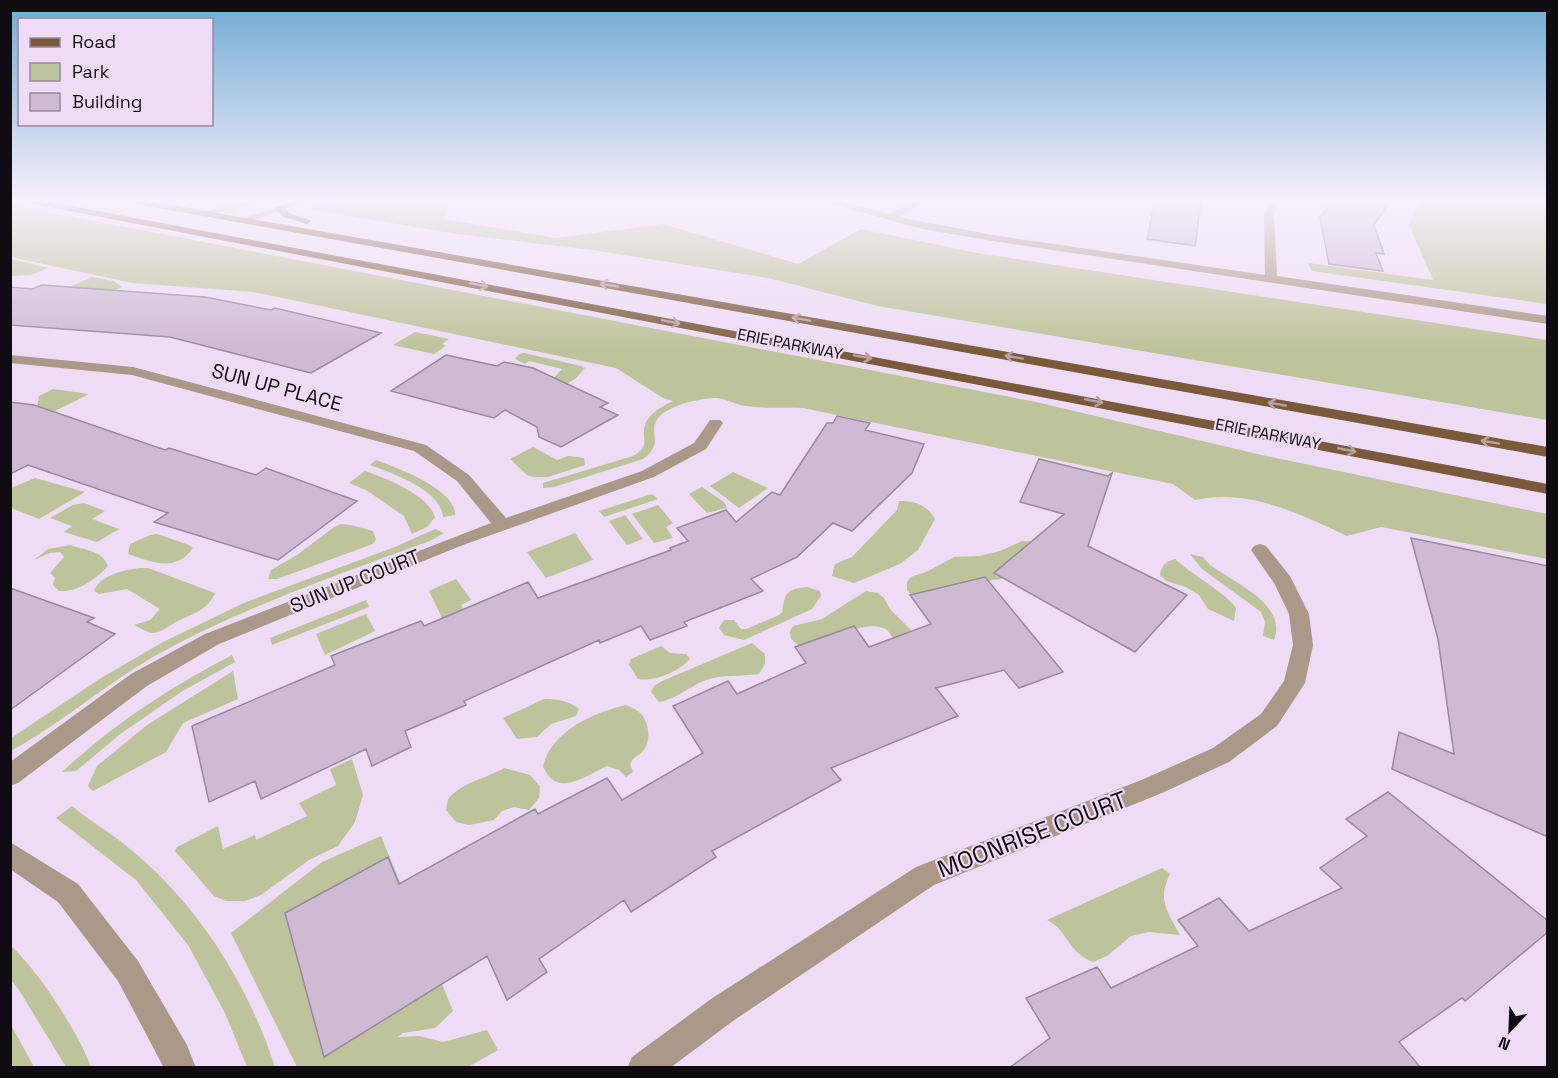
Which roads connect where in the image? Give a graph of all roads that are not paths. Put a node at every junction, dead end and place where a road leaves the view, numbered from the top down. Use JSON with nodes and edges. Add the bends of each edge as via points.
{"nodes":[{"id":1,"x":301,"y":251,"type":"edge"},
{"id":2,"x":420,"y":251,"type":"edge"},
{"id":3,"x":471,"y":251,"type":"edge"},
{"id":4,"x":1083,"y":251,"type":"edge"},
{"id":5,"x":1270,"y":251,"type":"edge"},
{"id":6,"x":564,"y":277,"type":"junction"},
{"id":7,"x":1270,"y":279,"type":"junction"},
{"id":8,"x":1548,"y":320,"type":"edge"},
{"id":9,"x":10,"y":359,"type":"edge"},
{"id":10,"x":714,"y":423,"type":"dead end"},
{"id":11,"x":1548,"y":452,"type":"edge"},
{"id":12,"x":1548,"y":489,"type":"edge"},
{"id":13,"x":502,"y":524,"type":"junction"},
{"id":14,"x":1260,"y":550,"type":"dead end"},
{"id":15,"x":10,"y":776,"type":"edge"},
{"id":16,"x":10,"y":854,"type":"edge"},
{"id":17,"x":180,"y":1068,"type":"edge"},
{"id":18,"x":643,"y":1068,"type":"edge"}],
"edges":[{"from":1,"to":12,"type":"main road","name":"ERIE PARKWAY","one_way":true},
{"from":2,"to":6,"type":"main road","name":"ERIE PARKWAY"},
{"from":3,"to":6,"type":"main road"},
{"from":4,"to":7,"type":"street"},
{"from":5,"to":7,"type":"street"},
{"from":11,"to":6,"type":"main road","name":"ERIE PARKWAY","one_way":true},
{"from":7,"to":8,"type":"street"},
{"from":9,"to":13,"type":"street","name":"SUN UP PLACE","via":[[133,371],[420,448],[463,478]]},
{"from":10,"to":13,"type":"street","name":"SUN UP COURT","via":[[700,446],[648,474]]},
{"from":13,"to":15,"type":"street","name":"SUN UP COURT","via":[[212,639],[139,680]]},
{"from":14,"to":18,"type":"street","name":"MOONRISE COURT","via":[[1283,581],[1299,614],[1303,645],[1294,683],[1269,720],[1221,755],[1182,773],[925,876],[722,1010]]},
{"from":16,"to":17,"type":"street","via":[[68,893],[128,971]]}]}
